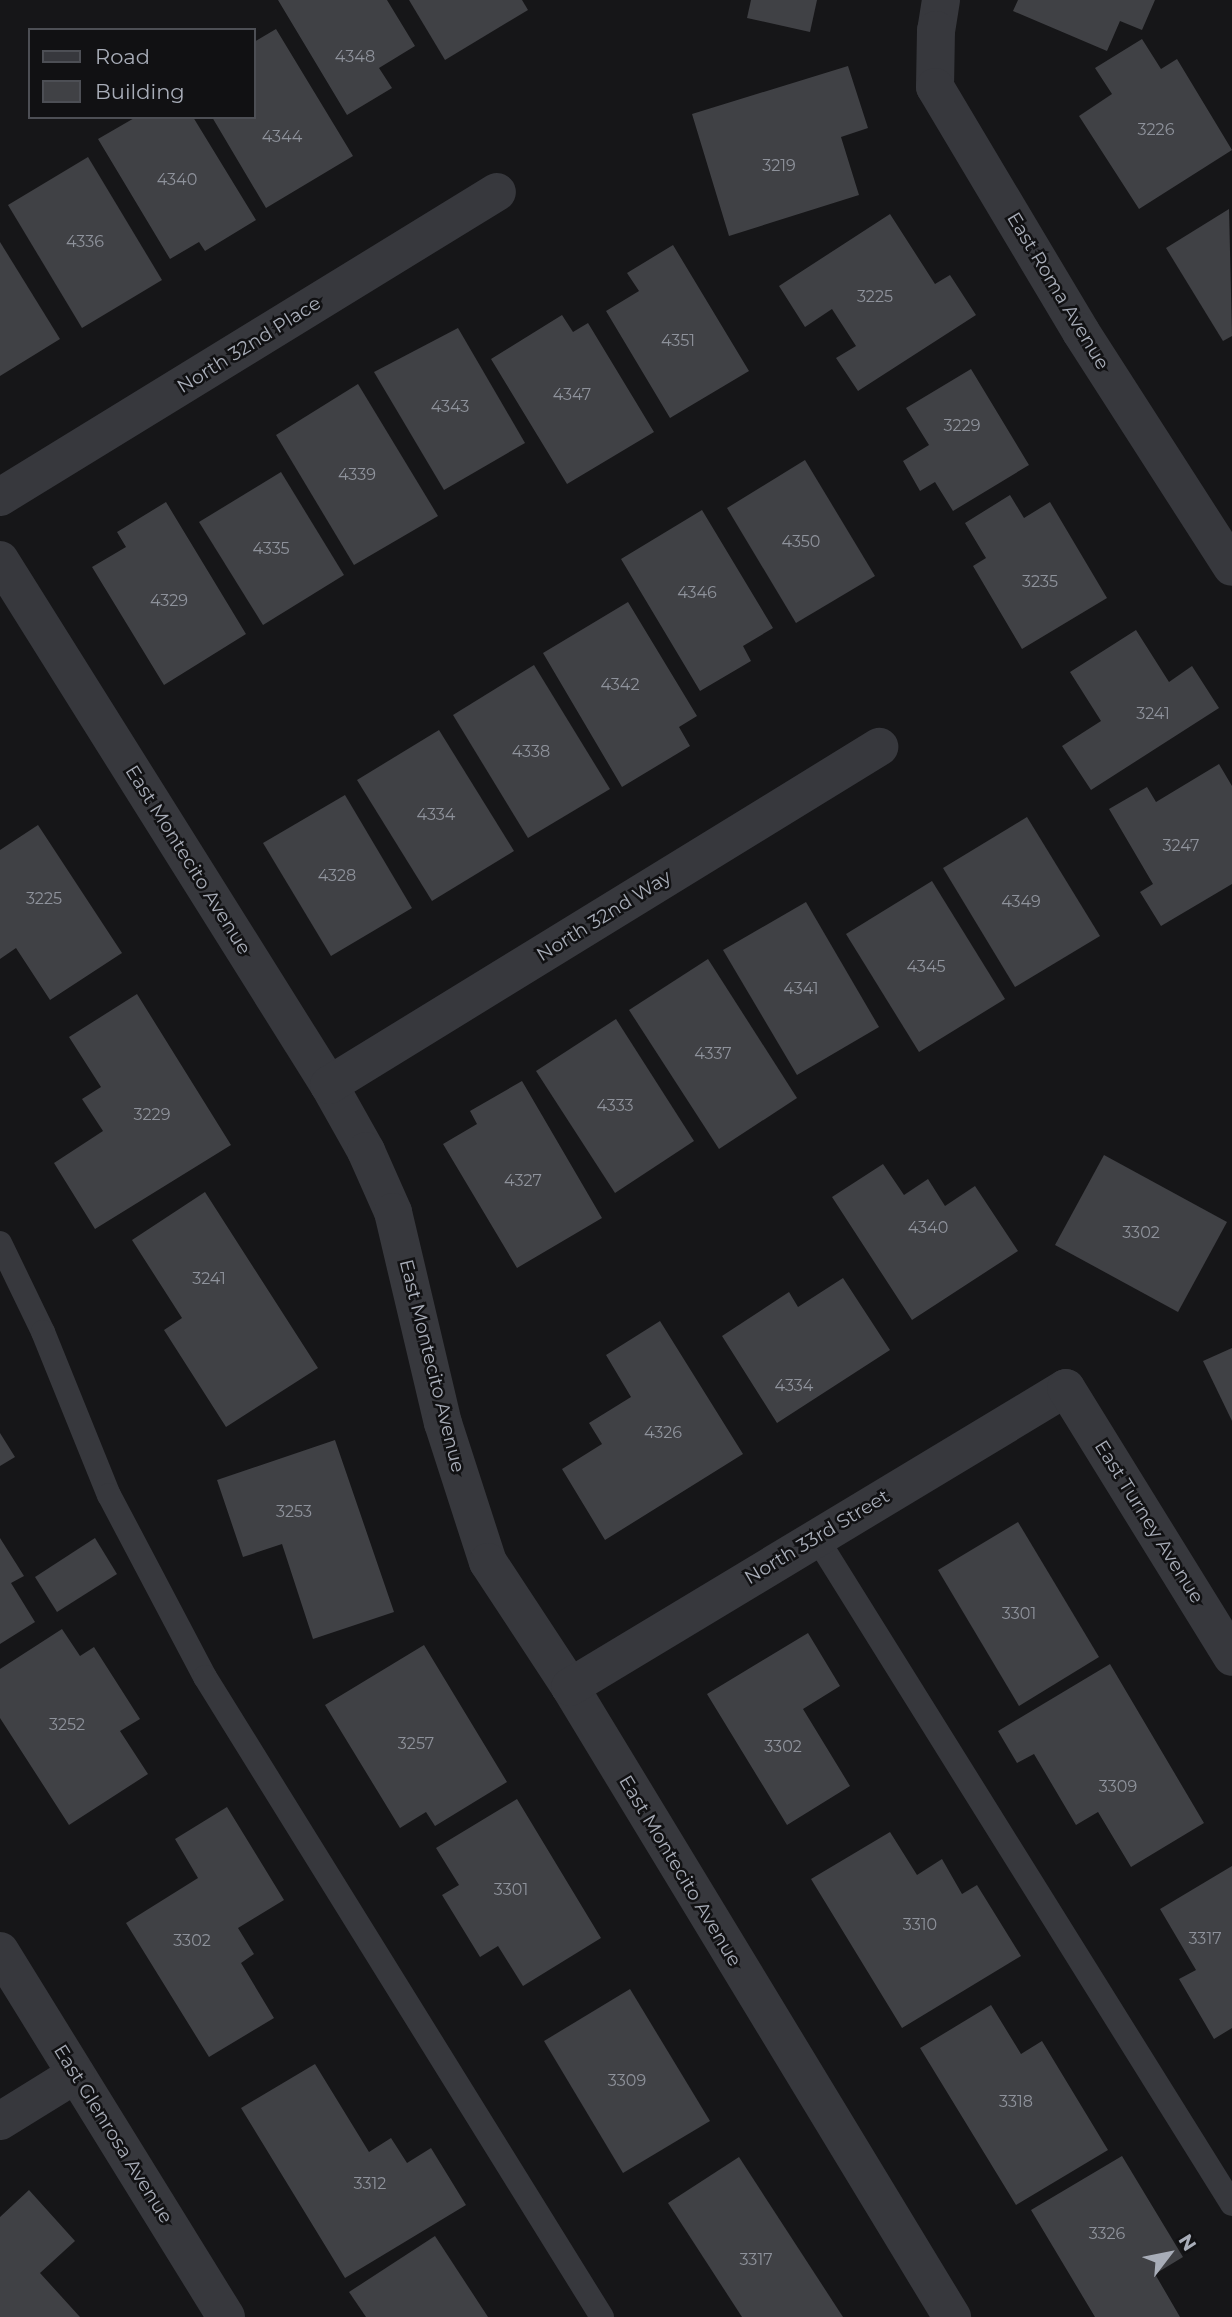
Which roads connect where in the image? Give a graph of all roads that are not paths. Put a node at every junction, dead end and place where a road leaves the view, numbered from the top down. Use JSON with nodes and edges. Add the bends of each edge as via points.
{"nodes":[{"id":1,"x":942,"y":0,"type":"edge"},
{"id":2,"x":498,"y":192,"type":"dead end"},
{"id":3,"x":0,"y":497,"type":"edge"},
{"id":4,"x":0,"y":559,"type":"edge"},
{"id":5,"x":1232,"y":567,"type":"edge"},
{"id":6,"x":879,"y":747,"type":"dead end"},
{"id":7,"x":329,"y":1085,"type":"junction"},
{"id":8,"x":0,"y":1243,"type":"edge"},
{"id":9,"x":1066,"y":1388,"type":"joint"},
{"id":10,"x":816,"y":1537,"type":"junction"},
{"id":11,"x":1232,"y":1657,"type":"edge"},
{"id":12,"x":570,"y":1687,"type":"junction"},
{"id":13,"x":0,"y":1951,"type":"edge"},
{"id":14,"x":76,"y":2074,"type":"junction"},
{"id":15,"x":0,"y":2121,"type":"edge"},
{"id":16,"x":1232,"y":2204,"type":"edge"},
{"id":17,"x":226,"y":2317,"type":"edge"},
{"id":18,"x":602,"y":2317,"type":"edge"},
{"id":19,"x":952,"y":2317,"type":"edge"}],
"edges":[{"from":1,"to":5,"type":"street","name":"East Roma Avenue","via":[[936,30],[935,87],[1081,332]]},
{"from":2,"to":3,"type":"street","name":"North 32nd Place"},
{"from":4,"to":7,"type":"street","name":"East Montecito Avenue"},
{"from":6,"to":7,"type":"street","name":"North 32nd Way"},
{"from":7,"to":12,"type":"street","name":"East Montecito Avenue","via":[[393,1212],[443,1423],[488,1562]]},
{"from":8,"to":18,"type":"lane","via":[[43,1332],[109,1495],[205,1677]]},
{"from":9,"to":10,"type":"street","name":"North 33rd Street"},
{"from":9,"to":11,"type":"street","name":"East Turney Avenue"},
{"from":10,"to":12,"type":"street","name":"North 33rd Street"},
{"from":10,"to":16,"type":"lane"},
{"from":12,"to":19,"type":"street","name":"East Montecito Avenue"},
{"from":13,"to":14,"type":"street","name":"East Glenrosa Avenue"},
{"from":14,"to":15,"type":"street"},
{"from":14,"to":17,"type":"street","name":"East Glenrosa Avenue"}]}
